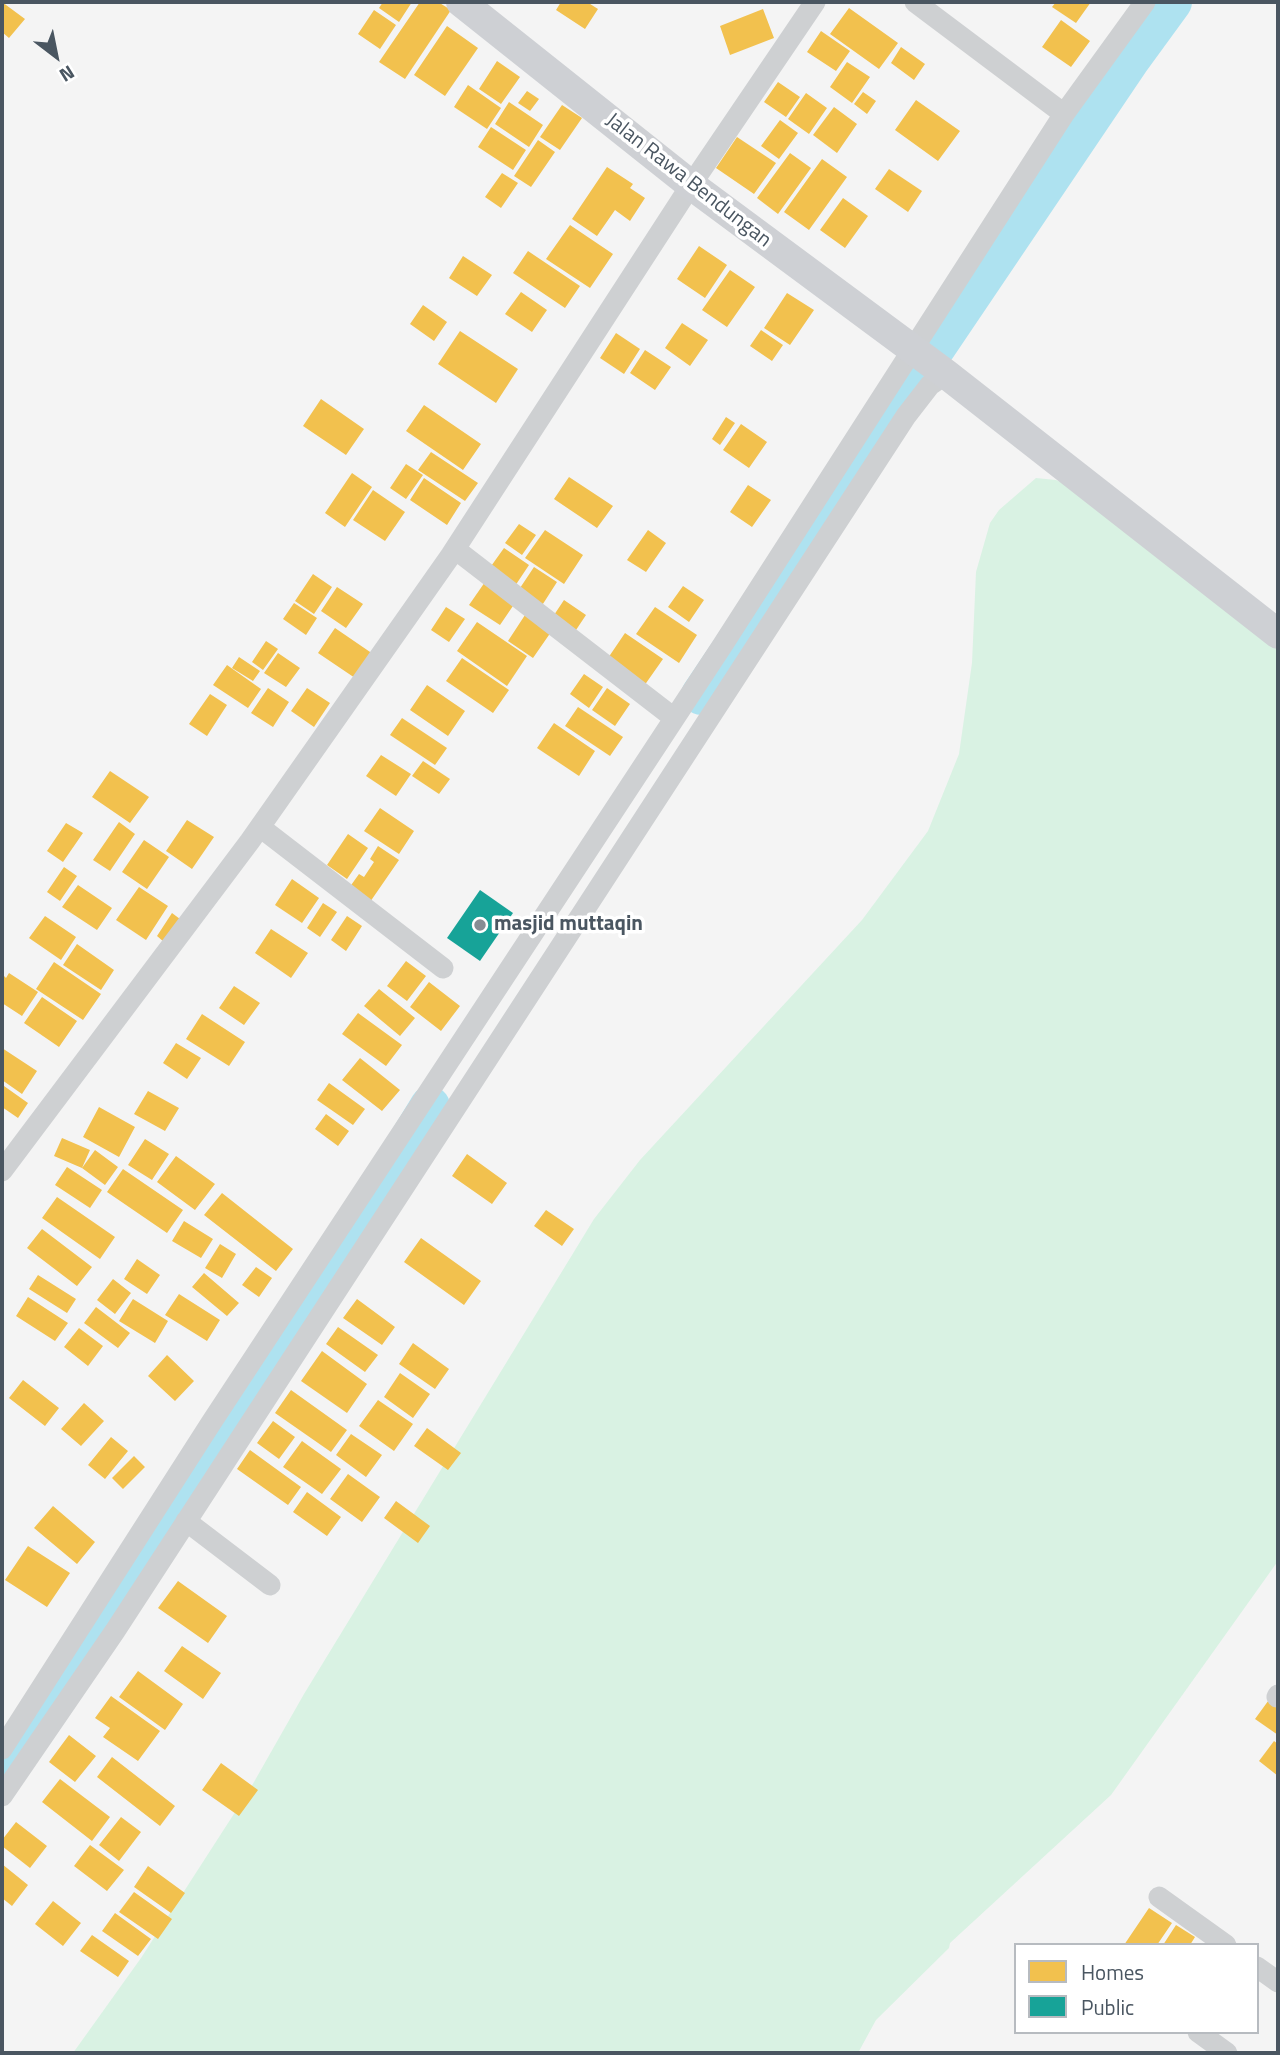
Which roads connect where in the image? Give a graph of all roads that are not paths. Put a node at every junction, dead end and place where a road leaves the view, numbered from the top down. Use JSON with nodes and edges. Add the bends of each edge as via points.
{"nodes":[{"id":1,"x":461,"y":2,"type":"edge"},
{"id":2,"x":815,"y":2,"type":"edge"},
{"id":3,"x":915,"y":2,"type":"edge"},
{"id":4,"x":1145,"y":2,"type":"edge"},
{"id":5,"x":1064,"y":114,"type":"junction"},
{"id":6,"x":691,"y":185,"type":"junction"},
{"id":7,"x":929,"y":361,"type":"junction"},
{"id":8,"x":455,"y":549,"type":"junction"},
{"id":9,"x":1278,"y":635,"type":"edge"},
{"id":10,"x":674,"y":718,"type":"junction"},
{"id":11,"x":260,"y":827,"type":"junction"},
{"id":12,"x":443,"y":968,"type":"dead end"},
{"id":13,"x":2,"y":1171,"type":"edge"},
{"id":14,"x":186,"y":1521,"type":"junction"},
{"id":15,"x":271,"y":1585,"type":"dead end"},
{"id":16,"x":2,"y":1749,"type":"edge"},
{"id":17,"x":2,"y":1796,"type":"edge"},
{"id":18,"x":1158,"y":1897,"type":"dead end"},
{"id":19,"x":1223,"y":1943,"type":"edge"},
{"id":20,"x":1259,"y":1968,"type":"edge"},
{"id":21,"x":1278,"y":1982,"type":"edge"},
{"id":22,"x":1201,"y":2034,"type":"edge"},
{"id":23,"x":1227,"y":2053,"type":"edge"}],
"edges":[{"from":1,"to":6,"type":"street","name":"Jalan Rawa Bendungan"},
{"from":2,"to":6,"type":"street"},
{"from":3,"to":5,"type":"street"},
{"from":4,"to":5,"type":"street"},
{"from":5,"to":7,"type":"street"},
{"from":6,"to":7,"type":"street","name":"Jalan Rawa Bendungan"},
{"from":6,"to":8,"type":"street"},
{"from":7,"to":9,"type":"street","name":"Jalan Rawa Bendungan"},
{"from":7,"to":10,"type":"street"},
{"from":7,"to":14,"type":"street","via":[[930,385]]},
{"from":8,"to":10,"type":"street"},
{"from":8,"to":11,"type":"street"},
{"from":10,"to":16,"type":"street"},
{"from":11,"to":12,"type":"street"},
{"from":11,"to":13,"type":"street"},
{"from":14,"to":15,"type":"street"},
{"from":14,"to":17,"type":"street"},
{"from":18,"to":19,"type":"street"},
{"from":20,"to":21,"type":"street"},
{"from":22,"to":23,"type":"street"}]}
